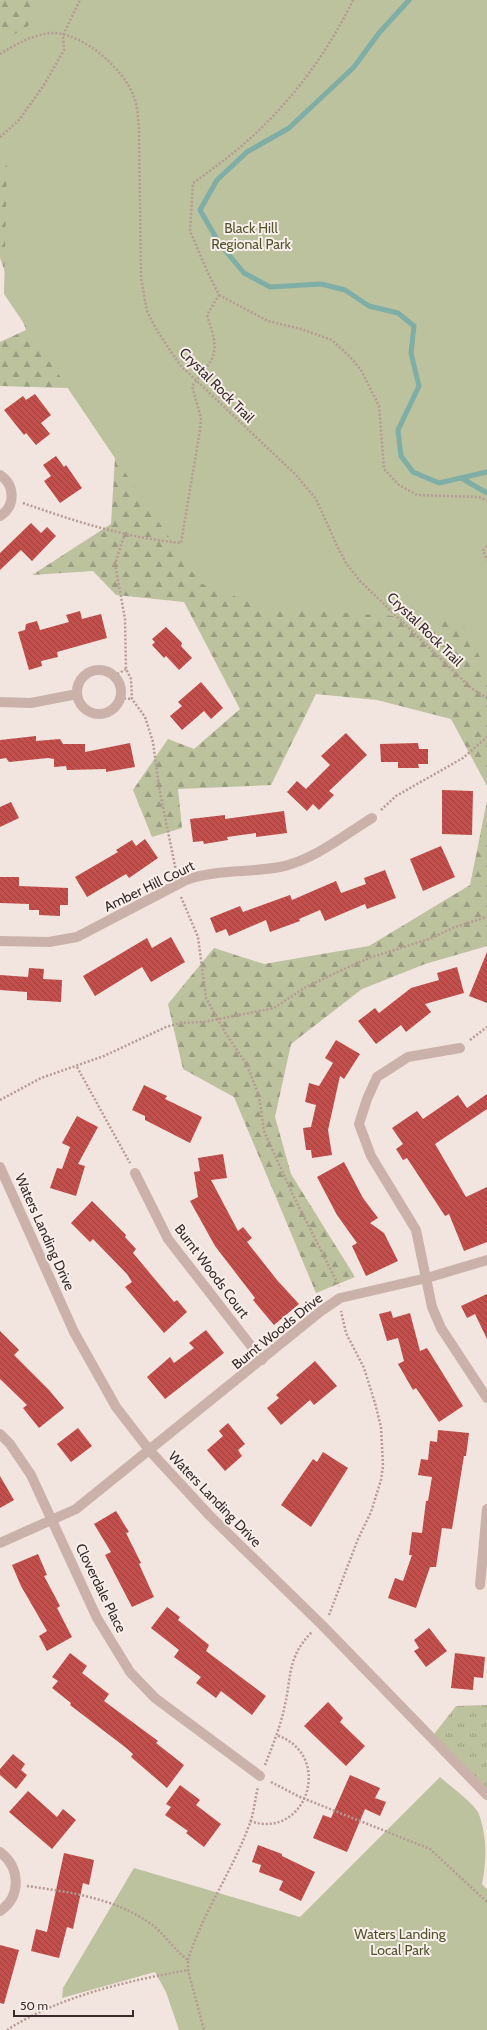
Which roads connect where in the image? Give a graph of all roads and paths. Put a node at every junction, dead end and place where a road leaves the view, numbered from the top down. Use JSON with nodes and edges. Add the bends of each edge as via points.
{"nodes":[{"id":1,"x":80,"y":0,"type":"edge"},
{"id":2,"x":353,"y":0,"type":"edge"},
{"id":3,"x":63,"y":35,"type":"junction"},
{"id":4,"x":0,"y":54,"type":"edge"},
{"id":5,"x":0,"y":136,"type":"edge"},
{"id":6,"x":219,"y":295,"type":"junction"},
{"id":7,"x":196,"y":381,"type":"junction"},
{"id":8,"x":0,"y":475,"type":"edge"},
{"id":9,"x":487,"y":501,"type":"edge"},
{"id":10,"x":23,"y":503,"type":"dead end"},
{"id":11,"x":0,"y":516,"type":"edge"},
{"id":12,"x":125,"y":533,"type":"junction"},
{"id":13,"x":487,"y":546,"type":"edge"},
{"id":14,"x":487,"y":560,"type":"edge"},
{"id":15,"x":126,"y":669,"type":"junction"},
{"id":16,"x":114,"y":676,"type":"junction"},
{"id":17,"x":77,"y":694,"type":"junction"},
{"id":18,"x":120,"y":698,"type":"junction"},
{"id":19,"x":487,"y":698,"type":"edge"},
{"id":20,"x":132,"y":699,"type":"junction"},
{"id":21,"x":0,"y":702,"type":"edge"},
{"id":22,"x":487,"y":737,"type":"edge"},
{"id":23,"x":372,"y":818,"type":"joint"},
{"id":24,"x":176,"y":873,"type":"dead end"},
{"id":25,"x":487,"y":917,"type":"edge"},
{"id":26,"x":0,"y":941,"type":"edge"},
{"id":27,"x":487,"y":1027,"type":"edge"},
{"id":28,"x":460,"y":1048,"type":"joint"},
{"id":29,"x":77,"y":1067,"type":"junction"},
{"id":30,"x":0,"y":1100,"type":"edge"},
{"id":31,"x":0,"y":1166,"type":"edge"},
{"id":32,"x":135,"y":1173,"type":"joint"},
{"id":33,"x":487,"y":1260,"type":"edge"},
{"id":34,"x":427,"y":1278,"type":"junction"},
{"id":35,"x":262,"y":1360,"type":"junction"},
{"id":36,"x":487,"y":1398,"type":"edge"},
{"id":37,"x":0,"y":1434,"type":"edge"},
{"id":38,"x":150,"y":1451,"type":"junction"},
{"id":39,"x":487,"y":1509,"type":"edge"},
{"id":40,"x":53,"y":1520,"type":"junction"},
{"id":41,"x":0,"y":1543,"type":"edge"},
{"id":42,"x":480,"y":1585,"type":"dead end"},
{"id":43,"x":276,"y":1735,"type":"dead end"},
{"id":44,"x":260,"y":1776,"type":"junction"},
{"id":45,"x":487,"y":1795,"type":"edge"},
{"id":46,"x":305,"y":1799,"type":"junction"},
{"id":47,"x":250,"y":1821,"type":"junction"},
{"id":48,"x":0,"y":1852,"type":"edge"},
{"id":49,"x":16,"y":1884,"type":"junction"},
{"id":50,"x":487,"y":1902,"type":"edge"},
{"id":51,"x":0,"y":1911,"type":"edge"},
{"id":52,"x":188,"y":1960,"type":"junction"},
{"id":53,"x":188,"y":1970,"type":"junction"},
{"id":54,"x":7,"y":2030,"type":"edge"},
{"id":55,"x":204,"y":2030,"type":"edge"}],
"edges":[{"from":1,"to":3,"type":"path"},
{"from":2,"to":6,"type":"path","via":[[338,30],[281,108],[246,142],[193,183],[190,231]]},
{"from":3,"to":4,"type":"path","via":[[44,34],[33,37]]},
{"from":3,"to":5,"type":"path","via":[[64,50],[44,85],[19,120]]},
{"from":3,"to":7,"type":"path","name":"Crystal Rock Trail","via":[[100,53],[125,80],[134,96],[139,130],[139,261],[143,295],[156,329],[166,346]]},
{"from":6,"to":7,"type":"path","via":[[207,316],[215,341],[212,358]]},
{"from":6,"to":9,"type":"path","via":[[268,321],[332,340],[351,358],[361,370],[379,406],[384,469],[399,485],[417,495],[479,498]]},
{"from":7,"to":12,"type":"path","via":[[192,386],[200,418],[200,430],[181,543]]},
{"from":7,"to":19,"type":"path","name":"Crystal Rock Trail","via":[[306,486],[316,499],[346,563],[360,581],[471,688]]},
{"from":8,"to":11,"type":"street","via":[[10,485],[12,500],[9,508]]},
{"from":10,"to":12,"type":"path"},
{"from":12,"to":15,"type":"path","via":[[116,564],[125,619]]},
{"from":13,"to":14,"type":"path","via":[[483,550]]},
{"from":15,"to":16,"type":"path"},
{"from":15,"to":20,"type":"path","via":[[131,679]]},
{"from":16,"to":17,"type":"street","via":[[102,670],[89,672],[79,681]]},
{"from":16,"to":18,"type":"street","via":[[120,686]]},
{"from":17,"to":18,"type":"street","via":[[84,707],[90,712],[97,713],[111,710]]},
{"from":17,"to":21,"type":"street","via":[[31,702]]},
{"from":18,"to":20,"type":"path"},
{"from":20,"to":24,"type":"path","via":[[144,717],[153,742],[158,787]]},
{"from":22,"to":23,"type":"path","via":[[463,758],[396,796]]},
{"from":23,"to":26,"type":"street","name":"Amber Hill Court","via":[[306,860],[280,867],[200,875],[77,936],[49,942]]},
{"from":25,"to":29,"type":"path","via":[[455,927],[430,939],[369,958],[306,987],[274,1008],[166,1027]]},
{"from":27,"to":28,"type":"path"},
{"from":28,"to":34,"type":"street","via":[[408,1057],[377,1077],[359,1124],[371,1156],[416,1230]]},
{"from":29,"to":30,"type":"path","via":[[41,1078]]},
{"from":29,"to":32,"type":"path"},
{"from":31,"to":38,"type":"street","name":"Waters Landing Drive","via":[[74,1332],[116,1407]]},
{"from":32,"to":35,"type":"street","name":"Burnt Woods Court","via":[[168,1239]]},
{"from":33,"to":34,"type":"street","name":"Burnt Woods Drive"},
{"from":34,"to":35,"type":"street","name":"Burnt Woods Drive","via":[[340,1298]]},
{"from":34,"to":36,"type":"street","via":[[432,1307],[441,1328]]},
{"from":35,"to":38,"type":"street","name":"Burnt Woods Drive"},
{"from":37,"to":40,"type":"street","name":"Cloverdale Place","via":[[31,1475]]},
{"from":38,"to":40,"type":"street","name":"Burnt Woods Drive","via":[[76,1509]]},
{"from":38,"to":45,"type":"street","name":"Waters Landing Drive","via":[[210,1516],[322,1625]]},
{"from":39,"to":42,"type":"street"},
{"from":40,"to":41,"type":"street","name":"Burnt Woods Drive"},
{"from":40,"to":44,"type":"street","name":"Cloverdale Place","via":[[97,1618],[130,1672],[155,1698]]},
{"from":43,"to":46,"type":"path","via":[[286,1738],[300,1750],[306,1760],[309,1778]]},
{"from":44,"to":46,"type":"path"},
{"from":44,"to":47,"type":"path"},
{"from":46,"to":47,"type":"path","via":[[293,1814],[277,1823]]},
{"from":46,"to":50,"type":"path","via":[[430,1849]]},
{"from":47,"to":52,"type":"path","via":[[238,1851],[204,1917]]},
{"from":48,"to":49,"type":"street","via":[[13,1866]]},
{"from":49,"to":51,"type":"street","via":[[12,1898]]},
{"from":49,"to":52,"type":"path","via":[[71,1893],[126,1909],[153,1925]]},
{"from":52,"to":53,"type":"path"},
{"from":53,"to":54,"type":"path","via":[[153,1976],[102,1990],[33,2015]]},
{"from":53,"to":55,"type":"path"}]}
